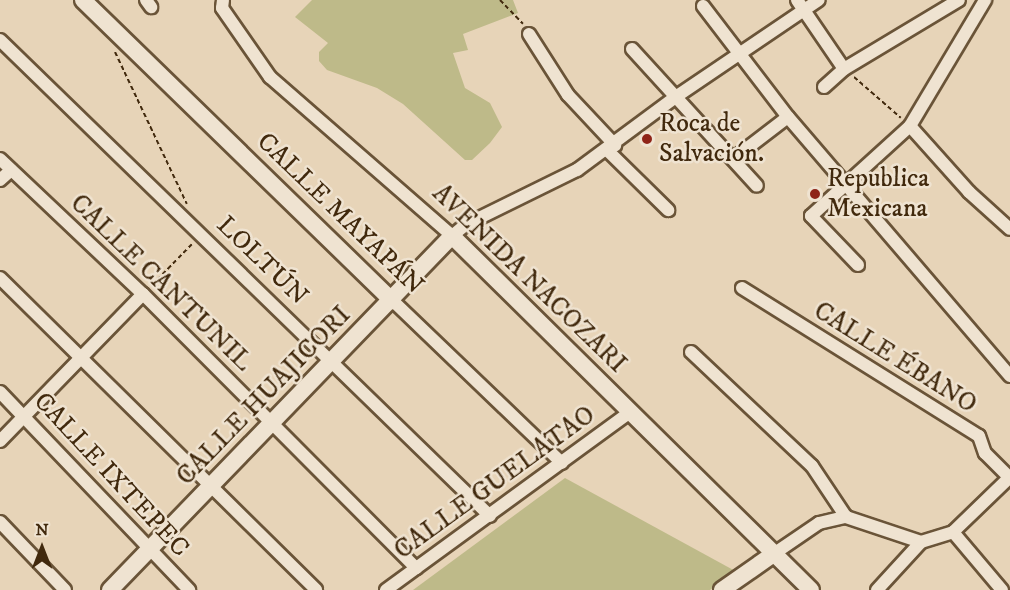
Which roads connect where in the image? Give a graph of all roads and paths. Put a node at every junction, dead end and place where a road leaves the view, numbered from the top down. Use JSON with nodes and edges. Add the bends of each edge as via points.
{"nodes":[{"id":1,"x":83,"y":0,"type":"edge"},
{"id":2,"x":223,"y":0,"type":"edge"},
{"id":3,"x":501,"y":0,"type":"edge"},
{"id":4,"x":819,"y":0,"type":"edge"},
{"id":5,"x":959,"y":0,"type":"edge"},
{"id":6,"x":985,"y":0,"type":"edge"},
{"id":7,"x":801,"y":5,"type":"edge"},
{"id":8,"x":703,"y":6,"type":"dead end"},
{"id":9,"x":529,"y":34,"type":"joint"},
{"id":10,"x":0,"y":40,"type":"edge"},
{"id":11,"x":112,"y":45,"type":"dead end"},
{"id":12,"x":632,"y":49,"type":"dead end"},
{"id":13,"x":739,"y":53,"type":"junction"},
{"id":14,"x":844,"y":69,"type":"junction"},
{"id":15,"x":825,"y":87,"type":"dead end"},
{"id":16,"x":677,"y":96,"type":"junction"},
{"id":17,"x":788,"y":117,"type":"junction"},
{"id":18,"x":910,"y":126,"type":"junction"},
{"id":19,"x":611,"y":147,"type":"junction"},
{"id":20,"x":0,"y":159,"type":"edge"},
{"id":21,"x":733,"y":159,"type":"junction"},
{"id":22,"x":11,"y":170,"type":"junction"},
{"id":23,"x":0,"y":180,"type":"edge"},
{"id":24,"x":849,"y":184,"type":"junction"},
{"id":25,"x":757,"y":186,"type":"dead end"},
{"id":26,"x":668,"y":210,"type":"dead end"},
{"id":27,"x":191,"y":214,"type":"dead end"},
{"id":28,"x":1010,"y":229,"type":"edge"},
{"id":29,"x":201,"y":235,"type":"junction"},
{"id":30,"x":452,"y":236,"type":"junction"},
{"id":31,"x":858,"y":265,"type":"dead end"},
{"id":32,"x":0,"y":278,"type":"edge"},
{"id":33,"x":742,"y":288,"type":"dead end"},
{"id":34,"x":143,"y":294,"type":"junction"},
{"id":35,"x":393,"y":301,"type":"junction"},
{"id":36,"x":691,"y":352,"type":"dead end"},
{"id":37,"x":81,"y":356,"type":"junction"},
{"id":38,"x":332,"y":360,"type":"junction"},
{"id":39,"x":1010,"y":376,"type":"edge"},
{"id":40,"x":0,"y":392,"type":"edge"},
{"id":41,"x":630,"y":412,"type":"junction"},
{"id":42,"x":25,"y":416,"type":"junction"},
{"id":43,"x":270,"y":422,"type":"junction"},
{"id":44,"x":0,"y":441,"type":"edge"},
{"id":45,"x":562,"y":463,"type":"junction"},
{"id":46,"x":1010,"y":477,"type":"edge"},
{"id":47,"x":214,"y":485,"type":"junction"},
{"id":48,"x":490,"y":516,"type":"junction"},
{"id":49,"x":846,"y":517,"type":"junction"},
{"id":50,"x":0,"y":522,"type":"edge"},
{"id":51,"x":953,"y":532,"type":"junction"},
{"id":52,"x":921,"y":542,"type":"junction"},
{"id":53,"x":148,"y":551,"type":"junction"},
{"id":54,"x":775,"y":553,"type":"junction"},
{"id":55,"x":416,"y":568,"type":"junction"},
{"id":56,"x":65,"y":590,"type":"edge"},
{"id":57,"x":110,"y":590,"type":"edge"},
{"id":58,"x":189,"y":590,"type":"edge"},
{"id":59,"x":316,"y":590,"type":"edge"},
{"id":60,"x":386,"y":590,"type":"edge"},
{"id":61,"x":722,"y":590,"type":"edge"},
{"id":62,"x":811,"y":590,"type":"edge"},
{"id":63,"x":877,"y":590,"type":"edge"},
{"id":64,"x":1002,"y":590,"type":"edge"}],
"edges":[{"from":1,"to":35,"type":"street","name":"CALLE MAYAPÁN"},
{"from":2,"to":30,"type":"street","name":"AVENIDA NACOZARI","via":[[222,8],[270,77]]},
{"from":3,"to":9,"type":"path"},
{"from":4,"to":7,"type":"street"},
{"from":5,"to":14,"type":"street"},
{"from":6,"to":18,"type":"street"},
{"from":7,"to":13,"type":"street"},
{"from":7,"to":14,"type":"street"},
{"from":8,"to":13,"type":"street"},
{"from":9,"to":19,"type":"street","via":[[574,104]]},
{"from":10,"to":29,"type":"street","name":"LOLTÚN"},
{"from":11,"to":27,"type":"path"},
{"from":12,"to":16,"type":"street"},
{"from":13,"to":16,"type":"street"},
{"from":13,"to":17,"type":"street"},
{"from":14,"to":15,"type":"street"},
{"from":14,"to":18,"type":"path"},
{"from":16,"to":19,"type":"street"},
{"from":16,"to":21,"type":"street"},
{"from":17,"to":21,"type":"street"},
{"from":17,"to":24,"type":"street"},
{"from":18,"to":24,"type":"street"},
{"from":18,"to":28,"type":"street","via":[[969,192]]},
{"from":19,"to":26,"type":"street"},
{"from":19,"to":30,"type":"street","via":[[577,170],[465,225]]},
{"from":20,"to":22,"type":"street","name":"CALLE CANTUNIL"},
{"from":21,"to":25,"type":"street"},
{"from":22,"to":23,"type":"street"},
{"from":22,"to":34,"type":"street","name":"CALLE CANTUNIL"},
{"from":24,"to":31,"type":"street","via":[[811,216]]},
{"from":24,"to":39,"type":"street","via":[[928,285]]},
{"from":29,"to":34,"type":"path"},
{"from":29,"to":38,"type":"street","name":"LOLTÚN"},
{"from":30,"to":35,"type":"street","name":"CALLE HUAJICORI"},
{"from":30,"to":41,"type":"street","name":"AVENIDA NACOZARI"},
{"from":32,"to":37,"type":"street"},
{"from":33,"to":46,"type":"street","name":"CALLE ÉBANO","via":[[979,436],[986,453]]},
{"from":34,"to":37,"type":"street"},
{"from":34,"to":43,"type":"street","name":"CALLE CANTUNIL"},
{"from":35,"to":38,"type":"street","name":"CALLE HUAJICORI"},
{"from":35,"to":45,"type":"street","name":"CALLE MAYAPÁN"},
{"from":36,"to":49,"type":"street","via":[[813,466]]},
{"from":37,"to":42,"type":"street"},
{"from":37,"to":47,"type":"street"},
{"from":38,"to":43,"type":"street","name":"CALLE HUAJICORI"},
{"from":38,"to":48,"type":"street","name":"LOLTÚN"},
{"from":40,"to":42,"type":"street","name":"CALLE IXTEPEC"},
{"from":41,"to":45,"type":"street","name":"CALLE GUELATAO"},
{"from":41,"to":54,"type":"street","name":"AVENIDA NACOZARI"},
{"from":42,"to":44,"type":"street"},
{"from":42,"to":53,"type":"street","name":"CALLE IXTEPEC"},
{"from":43,"to":47,"type":"street","name":"CALLE HUAJICORI"},
{"from":43,"to":55,"type":"street","name":"CALLE CANTUNIL"},
{"from":45,"to":48,"type":"street","name":"CALLE GUELATAO"},
{"from":46,"to":51,"type":"street"},
{"from":47,"to":53,"type":"street","name":"CALLE HUAJICORI"},
{"from":47,"to":59,"type":"street"},
{"from":48,"to":55,"type":"street","name":"CALLE GUELATAO"},
{"from":49,"to":52,"type":"street"},
{"from":49,"to":54,"type":"street","via":[[819,523]]},
{"from":50,"to":56,"type":"street"},
{"from":51,"to":52,"type":"street"},
{"from":51,"to":64,"type":"street"},
{"from":52,"to":63,"type":"street"},
{"from":53,"to":57,"type":"street","name":"CALLE HUAJICORI"},
{"from":53,"to":58,"type":"street","name":"CALLE IXTEPEC"},
{"from":54,"to":61,"type":"street"},
{"from":54,"to":62,"type":"street","name":"AVENIDA NACOZARI"},
{"from":55,"to":60,"type":"street","name":"CALLE GUELATAO"}]}
